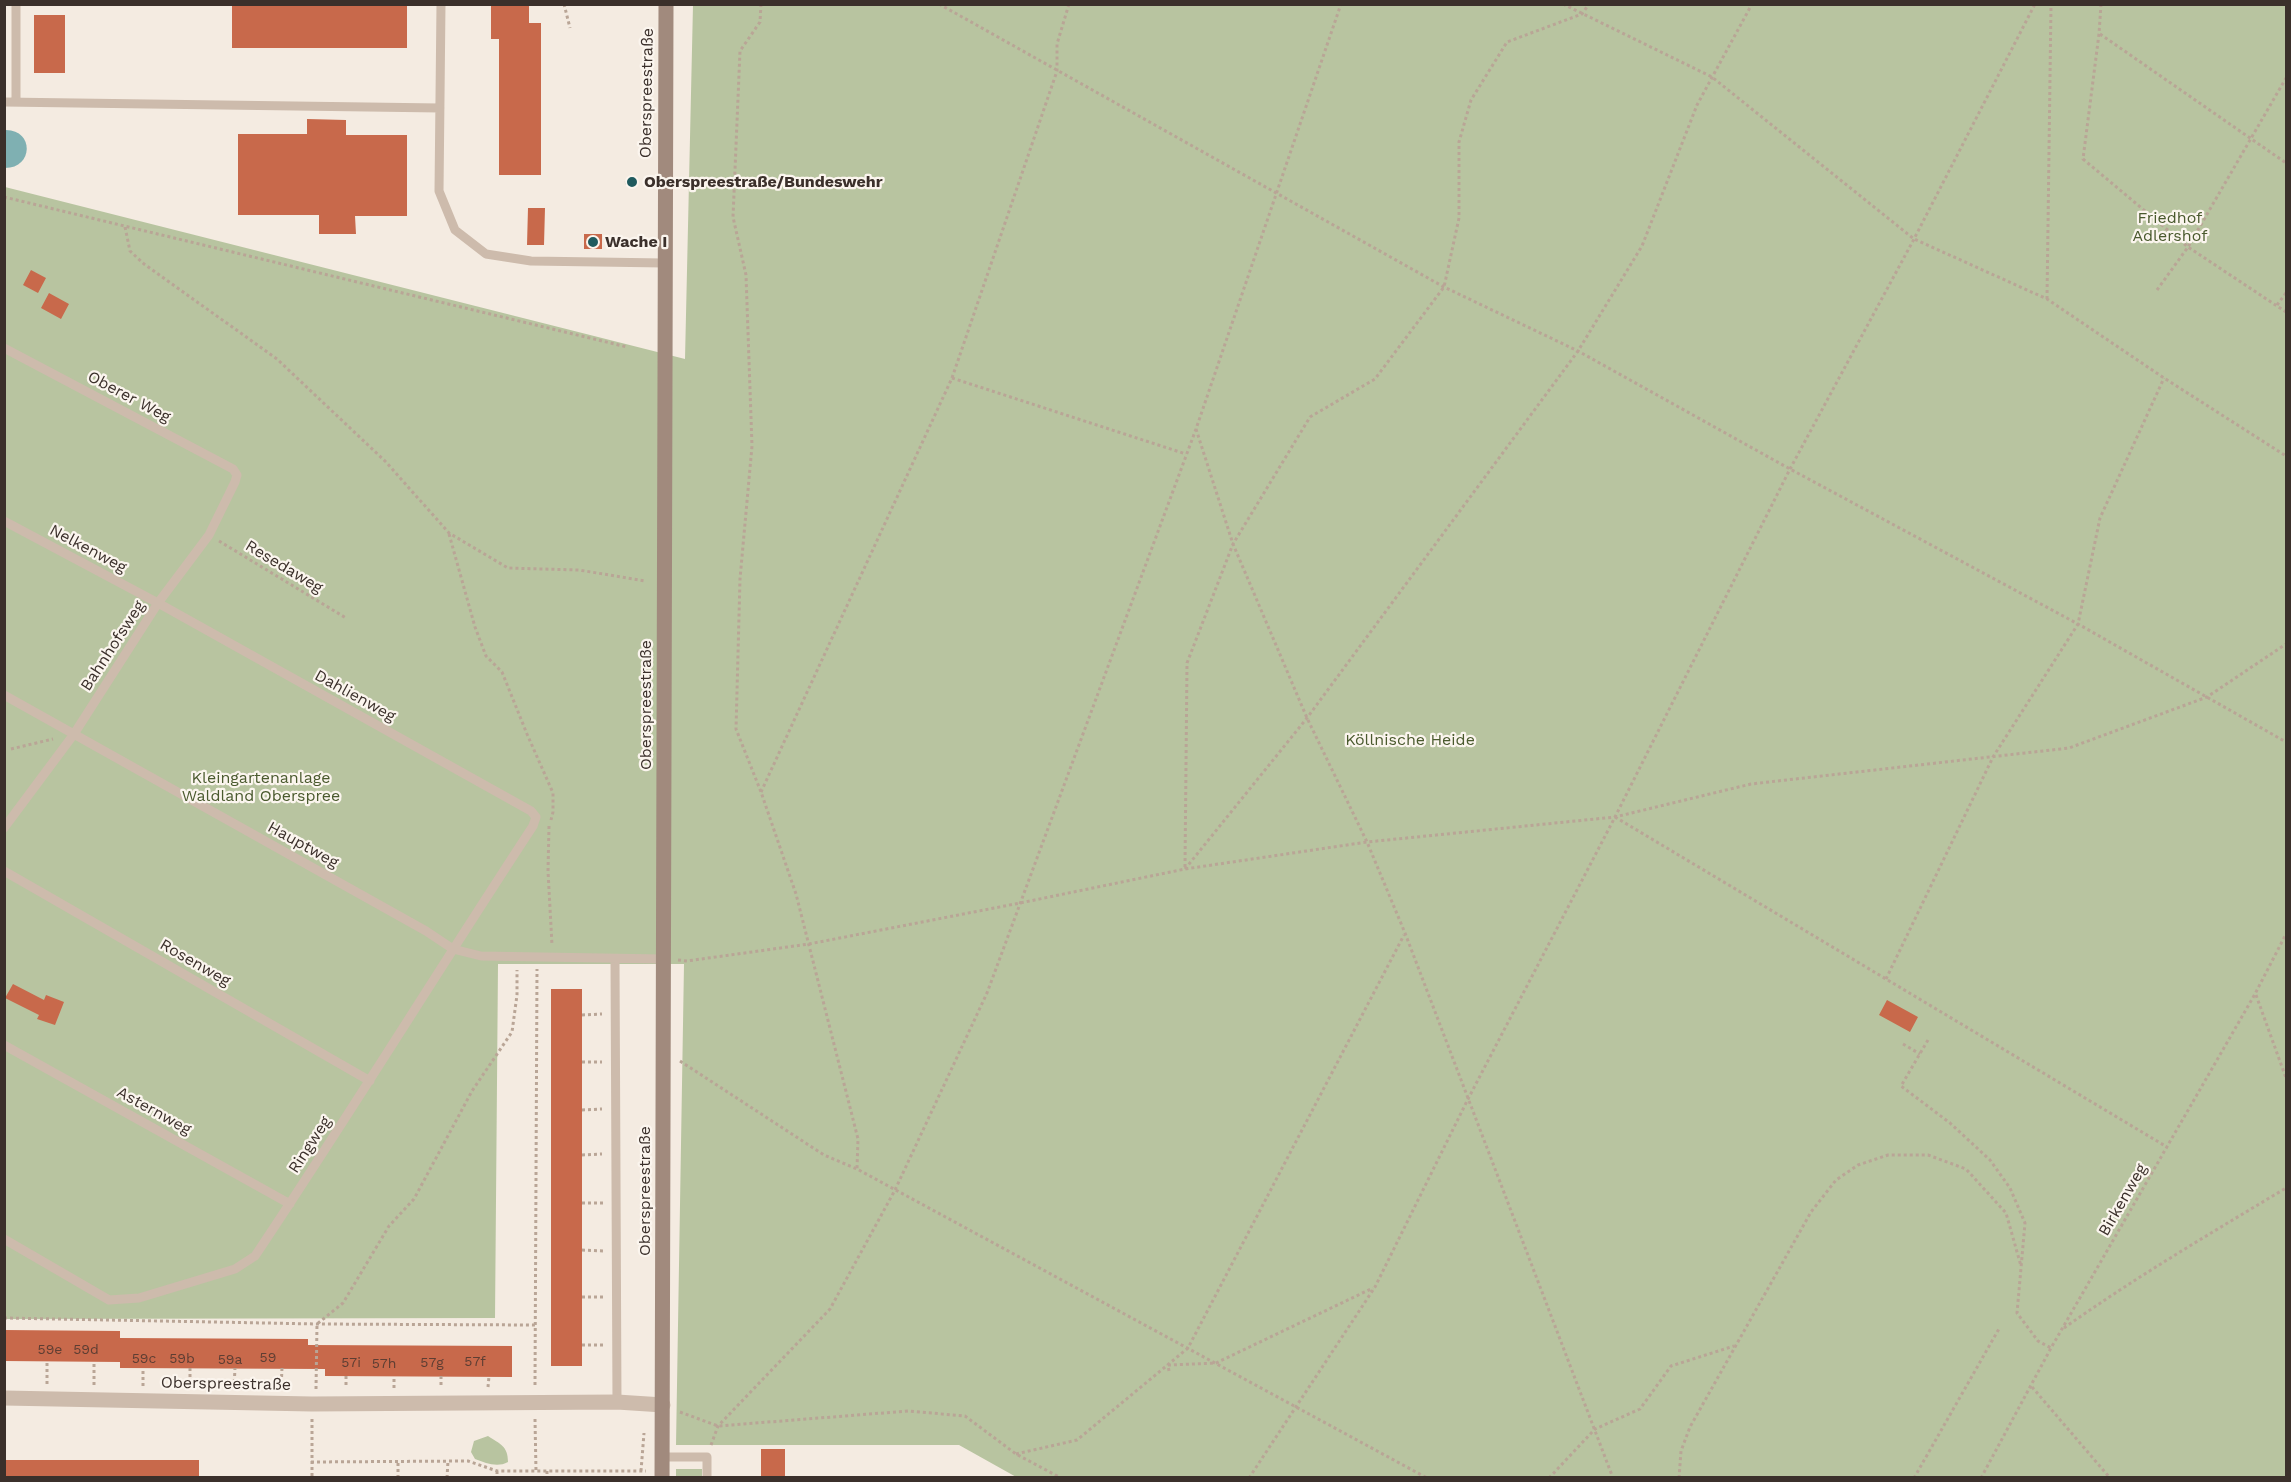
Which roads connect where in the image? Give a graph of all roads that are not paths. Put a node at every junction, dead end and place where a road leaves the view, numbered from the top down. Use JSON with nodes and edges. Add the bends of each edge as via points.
{"nodes":[{"id":1,"x":16,"y":4,"type":"edge"},
{"id":2,"x":441,"y":4,"type":"edge"},
{"id":3,"x":666,"y":4,"type":"edge"},
{"id":4,"x":16,"y":101,"type":"junction"},
{"id":5,"x":4,"y":102,"type":"edge"},
{"id":6,"x":440,"y":108,"type":"junction"},
{"id":7,"x":664,"y":263,"type":"junction"},
{"id":8,"x":4,"y":348,"type":"edge"},
{"id":9,"x":237,"y":475,"type":"joint"},
{"id":10,"x":4,"y":521,"type":"edge"},
{"id":11,"x":158,"y":603,"type":"junction"},
{"id":12,"x":4,"y":695,"type":"edge"},
{"id":13,"x":74,"y":734,"type":"junction"},
{"id":14,"x":536,"y":817,"type":"joint"},
{"id":15,"x":4,"y":828,"type":"edge"},
{"id":16,"x":4,"y":872,"type":"edge"},
{"id":17,"x":453,"y":949,"type":"junction"},
{"id":18,"x":615,"y":959,"type":"junction"},
{"id":19,"x":663,"y":959,"type":"junction"},
{"id":20,"x":4,"y":1045,"type":"edge"},
{"id":21,"x":370,"y":1081,"type":"junction"},
{"id":22,"x":290,"y":1204,"type":"junction"},
{"id":23,"x":4,"y":1239,"type":"edge"},
{"id":24,"x":4,"y":1398,"type":"edge"},
{"id":25,"x":617,"y":1402,"type":"junction"},
{"id":26,"x":663,"y":1405,"type":"junction"},
{"id":27,"x":662,"y":1468,"type":"edge"},
{"id":28,"x":707,"y":1478,"type":"edge"}],
"edges":[{"from":1,"to":4,"type":"lane"},
{"from":2,"to":6,"type":"lane"},
{"from":3,"to":7,"type":"main road","name":"Oberspreestraße"},
{"from":4,"to":5,"type":"lane"},
{"from":4,"to":6,"type":"lane"},
{"from":6,"to":7,"type":"lane","via":[[439,191],[455,230],[486,254],[531,261]]},
{"from":7,"to":19,"type":"main road","name":"Oberspreestraße"},
{"from":8,"to":9,"type":"lane","name":"Oberer Weg","via":[[233,469]]},
{"from":9,"to":11,"type":"lane","name":"Bahnhofsweg","via":[[209,535]]},
{"from":10,"to":11,"type":"lane","name":"Nelkenweg"},
{"from":11,"to":13,"type":"lane","name":"Bahnhofsweg"},
{"from":11,"to":14,"type":"lane","name":"Dahlienweg"},
{"from":12,"to":13,"type":"lane","name":"Hauptweg"},
{"from":13,"to":15,"type":"lane","name":"Bahnhofsweg"},
{"from":13,"to":17,"type":"lane","name":"Hauptweg"},
{"from":14,"to":17,"type":"lane","name":"Ringweg"},
{"from":16,"to":21,"type":"lane","name":"Rosenweg"},
{"from":17,"to":18,"type":"lane","via":[[481,956]]},
{"from":17,"to":21,"type":"lane","name":"Ringweg"},
{"from":18,"to":19,"type":"lane"},
{"from":18,"to":25,"type":"lane"},
{"from":19,"to":26,"type":"main road","name":"Oberspreestraße"},
{"from":20,"to":22,"type":"lane","name":"Asternweg"},
{"from":21,"to":22,"type":"lane","name":"Ringweg"},
{"from":22,"to":23,"type":"lane","name":"Ringweg","via":[[255,1256],[235,1269],[139,1298],[110,1300]]},
{"from":24,"to":25,"type":"street","name":"Oberspreestraße","via":[[314,1397]]},
{"from":25,"to":26,"type":"street","name":"Oberspreestraße"},
{"from":26,"to":27,"type":"main road","name":"Oberspreestraße"},
{"from":27,"to":28,"type":"lane","via":[[707,1457]]}]}
